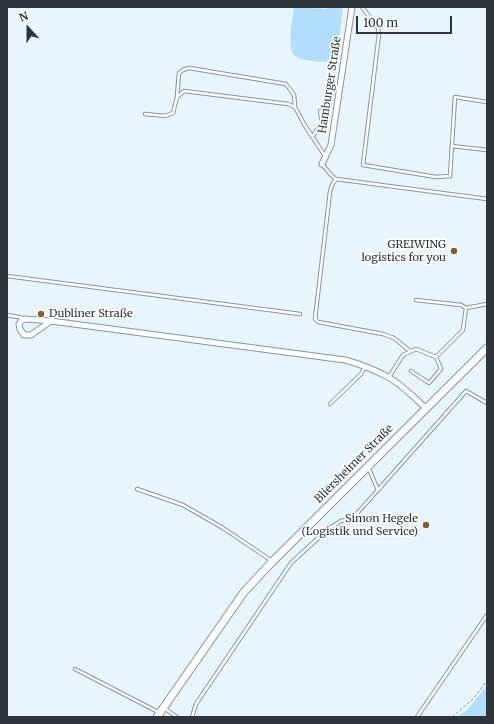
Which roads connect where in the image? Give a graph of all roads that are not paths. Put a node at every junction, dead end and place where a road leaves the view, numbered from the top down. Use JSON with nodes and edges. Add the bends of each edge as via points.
{"nodes":[{"id":1,"x":352,"y":7,"type":"edge"},
{"id":2,"x":362,"y":7,"type":"edge"},
{"id":3,"x":177,"y":96,"type":"junction"},
{"id":4,"x":487,"y":102,"type":"edge"},
{"id":5,"x":295,"y":107,"type":"junction"},
{"id":6,"x":320,"y":111,"type":"dead end"},
{"id":7,"x":145,"y":114,"type":"dead end"},
{"id":8,"x":312,"y":137,"type":"junction"},
{"id":9,"x":452,"y":146,"type":"junction"},
{"id":10,"x":487,"y":150,"type":"edge"},
{"id":11,"x":325,"y":157,"type":"junction"},
{"id":12,"x":322,"y":164,"type":"joint"},
{"id":13,"x":336,"y":178,"type":"junction"},
{"id":14,"x":487,"y":199,"type":"edge"},
{"id":15,"x":7,"y":276,"type":"edge"},
{"id":16,"x":416,"y":300,"type":"dead end"},
{"id":17,"x":487,"y":304,"type":"edge"},
{"id":18,"x":466,"y":308,"type":"junction"},
{"id":19,"x":300,"y":314,"type":"dead end"},
{"id":20,"x":7,"y":316,"type":"edge"},
{"id":21,"x":25,"y":319,"type":"junction"},
{"id":22,"x":51,"y":321,"type":"junction"},
{"id":23,"x":487,"y":348,"type":"edge"},
{"id":24,"x":410,"y":351,"type":"junction"},
{"id":25,"x":436,"y":357,"type":"junction"},
{"id":26,"x":365,"y":367,"type":"junction"},
{"id":27,"x":411,"y":372,"type":"dead end"},
{"id":28,"x":389,"y":377,"type":"junction"},
{"id":29,"x":487,"y":403,"type":"edge"},
{"id":30,"x":330,"y":404,"type":"dead end"},
{"id":31,"x":427,"y":408,"type":"junction"},
{"id":32,"x":368,"y":467,"type":"junction"},
{"id":33,"x":138,"y":489,"type":"dead end"},
{"id":34,"x":378,"y":490,"type":"junction"},
{"id":35,"x":272,"y":562,"type":"junction"},
{"id":36,"x":487,"y":615,"type":"edge"},
{"id":37,"x":75,"y":669,"type":"dead end"},
{"id":38,"x":160,"y":713,"type":"edge"},
{"id":39,"x":177,"y":717,"type":"edge"},
{"id":40,"x":192,"y":717,"type":"edge"},
{"id":41,"x":417,"y":717,"type":"edge"}],
"edges":[{"from":1,"to":11,"type":"street","name":"Hamburger Straße","via":[[331,145]]},
{"from":2,"to":9,"type":"lane","via":[[378,28],[379,34],[363,165],[436,177],[450,176]]},
{"from":3,"to":5,"type":"lane","via":[[184,91]]},
{"from":3,"to":5,"type":"lane","via":[[179,73],[189,68],[286,84],[294,96]]},
{"from":3,"to":7,"type":"lane","via":[[173,113],[165,116]]},
{"from":4,"to":9,"type":"lane","via":[[455,97]]},
{"from":5,"to":8,"type":"lane"},
{"from":6,"to":8,"type":"lane","via":[[322,123]]},
{"from":8,"to":11,"type":"lane"},
{"from":9,"to":10,"type":"lane"},
{"from":11,"to":12,"type":"street","name":"Hamburger Straße"},
{"from":12,"to":13,"type":"lane"},
{"from":13,"to":14,"type":"lane"},
{"from":13,"to":24,"type":"lane","via":[[330,192],[315,319],[318,322],[383,334],[394,338]]},
{"from":15,"to":19,"type":"lane"},
{"from":16,"to":18,"type":"lane","via":[[461,305]]},
{"from":17,"to":18,"type":"lane"},
{"from":18,"to":25,"type":"lane","via":[[463,330]]},
{"from":20,"to":21,"type":"lane"},
{"from":21,"to":22,"type":"street"},
{"from":21,"to":22,"type":"street","via":[[19,324],[21,332],[27,335],[31,335]]},
{"from":22,"to":26,"type":"street","via":[[345,360]]},
{"from":23,"to":31,"type":"street","name":"Bliersheimer Straße"},
{"from":24,"to":25,"type":"lane","via":[[416,349]]},
{"from":24,"to":28,"type":"lane","via":[[403,355]]},
{"from":25,"to":27,"type":"lane","via":[[441,370],[429,383]]},
{"from":26,"to":28,"type":"street"},
{"from":26,"to":30,"type":"lane"},
{"from":28,"to":31,"type":"street"},
{"from":29,"to":34,"type":"lane","via":[[466,391]]},
{"from":31,"to":32,"type":"street","name":"Bliersheimer Straße"},
{"from":32,"to":34,"type":"lane"},
{"from":32,"to":35,"type":"street","name":"Bliersheimer Straße"},
{"from":33,"to":35,"type":"lane","via":[[182,505],[223,528]]},
{"from":34,"to":40,"type":"lane","via":[[353,518],[341,521],[327,530],[291,563],[196,704]]},
{"from":35,"to":38,"type":"street","name":"Bliersheimer Straße","via":[[244,592]]},
{"from":36,"to":41,"type":"lane"},
{"from":37,"to":38,"type":"lane"},
{"from":38,"to":39,"type":"lane"}]}
